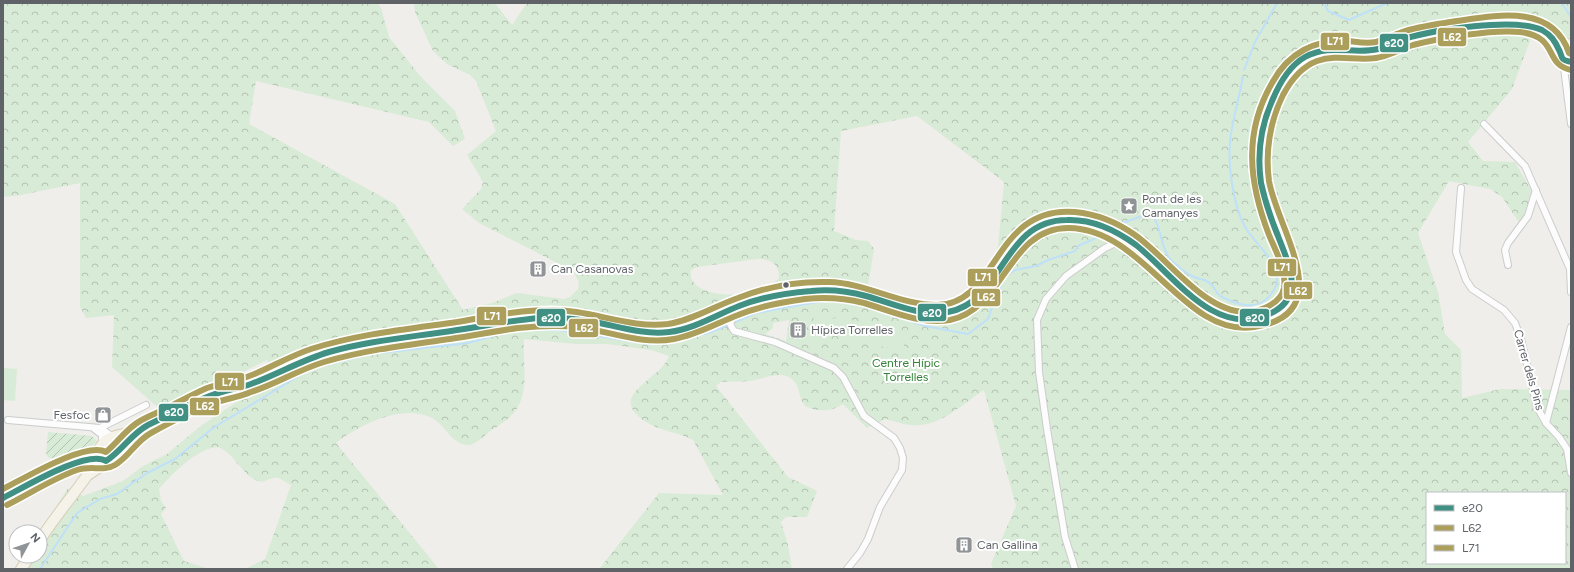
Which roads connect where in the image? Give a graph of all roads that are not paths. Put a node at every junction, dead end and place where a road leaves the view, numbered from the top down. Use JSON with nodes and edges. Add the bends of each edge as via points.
{"nodes":[{"id":1,"x":1567,"y":53,"type":"edge"},
{"id":2,"x":1484,"y":124,"type":"dead end"},
{"id":3,"x":1571,"y":124,"type":"edge"},
{"id":4,"x":1461,"y":188,"type":"dead end"},
{"id":5,"x":1536,"y":190,"type":"junction"},
{"id":6,"x":1126,"y":238,"type":"junction"},
{"id":7,"x":1508,"y":264,"type":"dead end"},
{"id":8,"x":1570,"y":268,"type":"edge"},
{"id":9,"x":1571,"y":292,"type":"edge"},
{"id":10,"x":768,"y":297,"type":"junction"},
{"id":11,"x":1571,"y":327,"type":"edge"},
{"id":12,"x":146,"y":405,"type":"dead end"},
{"id":13,"x":8,"y":420,"type":"dead end"},
{"id":14,"x":116,"y":420,"type":"junction"},
{"id":15,"x":1546,"y":423,"type":"junction"},
{"id":16,"x":92,"y":428,"type":"junction"},
{"id":17,"x":100,"y":428,"type":"junction"},
{"id":18,"x":141,"y":430,"type":"junction"},
{"id":19,"x":114,"y":436,"type":"junction"},
{"id":20,"x":124,"y":447,"type":"junction"},
{"id":21,"x":101,"y":453,"type":"junction"},
{"id":22,"x":77,"y":461,"type":"junction"},
{"id":23,"x":1571,"y":473,"type":"edge"},
{"id":24,"x":3,"y":498,"type":"edge"},
{"id":25,"x":48,"y":529,"type":"edge"},
{"id":26,"x":846,"y":569,"type":"edge"},
{"id":27,"x":1075,"y":569,"type":"edge"}],
"edges":[{"from":1,"to":3,"type":"street"},
{"from":1,"to":6,"type":"main road","via":[[1555,38],[1533,27],[1496,23],[1418,36],[1373,50],[1319,51],[1295,64],[1281,83],[1267,112],[1260,149],[1261,182],[1293,280],[1288,301],[1269,315],[1241,320],[1209,308],[1176,284]]},
{"from":2,"to":5,"type":"street","via":[[1525,166]]},
{"from":4,"to":15,"type":"street","name":"Carrer dels Pins","via":[[1456,252],[1466,280],[1472,289],[1504,310],[1515,323],[1537,407]]},
{"from":5,"to":7,"type":"street","via":[[1528,216],[1505,250]]},
{"from":5,"to":8,"type":"street"},
{"from":6,"to":10,"type":"main road","via":[[1102,227],[1066,219],[1037,226],[1013,246],[978,296],[966,306],[952,312],[922,312],[838,290]]},
{"from":6,"to":27,"type":"street","via":[[1105,248],[1066,276],[1046,299],[1037,320],[1039,372],[1045,414],[1065,537]]},
{"from":8,"to":9,"type":"street"},
{"from":10,"to":18,"type":"main road","via":[[672,332],[641,332],[588,320],[540,318],[410,336],[334,351],[310,358],[256,382],[209,396]]},
{"from":10,"to":26,"type":"street","via":[[760,306],[738,314],[731,324],[738,332],[782,344],[834,368],[843,377],[864,416],[894,438],[903,458],[902,470],[880,507],[868,539]]},
{"from":11,"to":15,"type":"street"},
{"from":12,"to":14,"type":"street"},
{"from":13,"to":16,"type":"street"},
{"from":14,"to":17,"type":"street"},
{"from":14,"to":19,"type":"street","via":[[111,426]]},
{"from":15,"to":23,"type":"street","name":"Carrer dels Pins","via":[[1567,449]]},
{"from":16,"to":17,"type":"street"},
{"from":16,"to":21,"type":"street","via":[[102,435]]},
{"from":17,"to":19,"type":"street"},
{"from":18,"to":19,"type":"main road"},
{"from":18,"to":20,"type":"main road"},
{"from":19,"to":20,"type":"main road","via":[[122,440]]},
{"from":19,"to":21,"type":"main road"},
{"from":20,"to":21,"type":"main road","via":[[120,453]]},
{"from":21,"to":22,"type":"street"},
{"from":21,"to":22,"type":"street"},
{"from":21,"to":25,"type":"main road"},
{"from":22,"to":24,"type":"street"}]}
